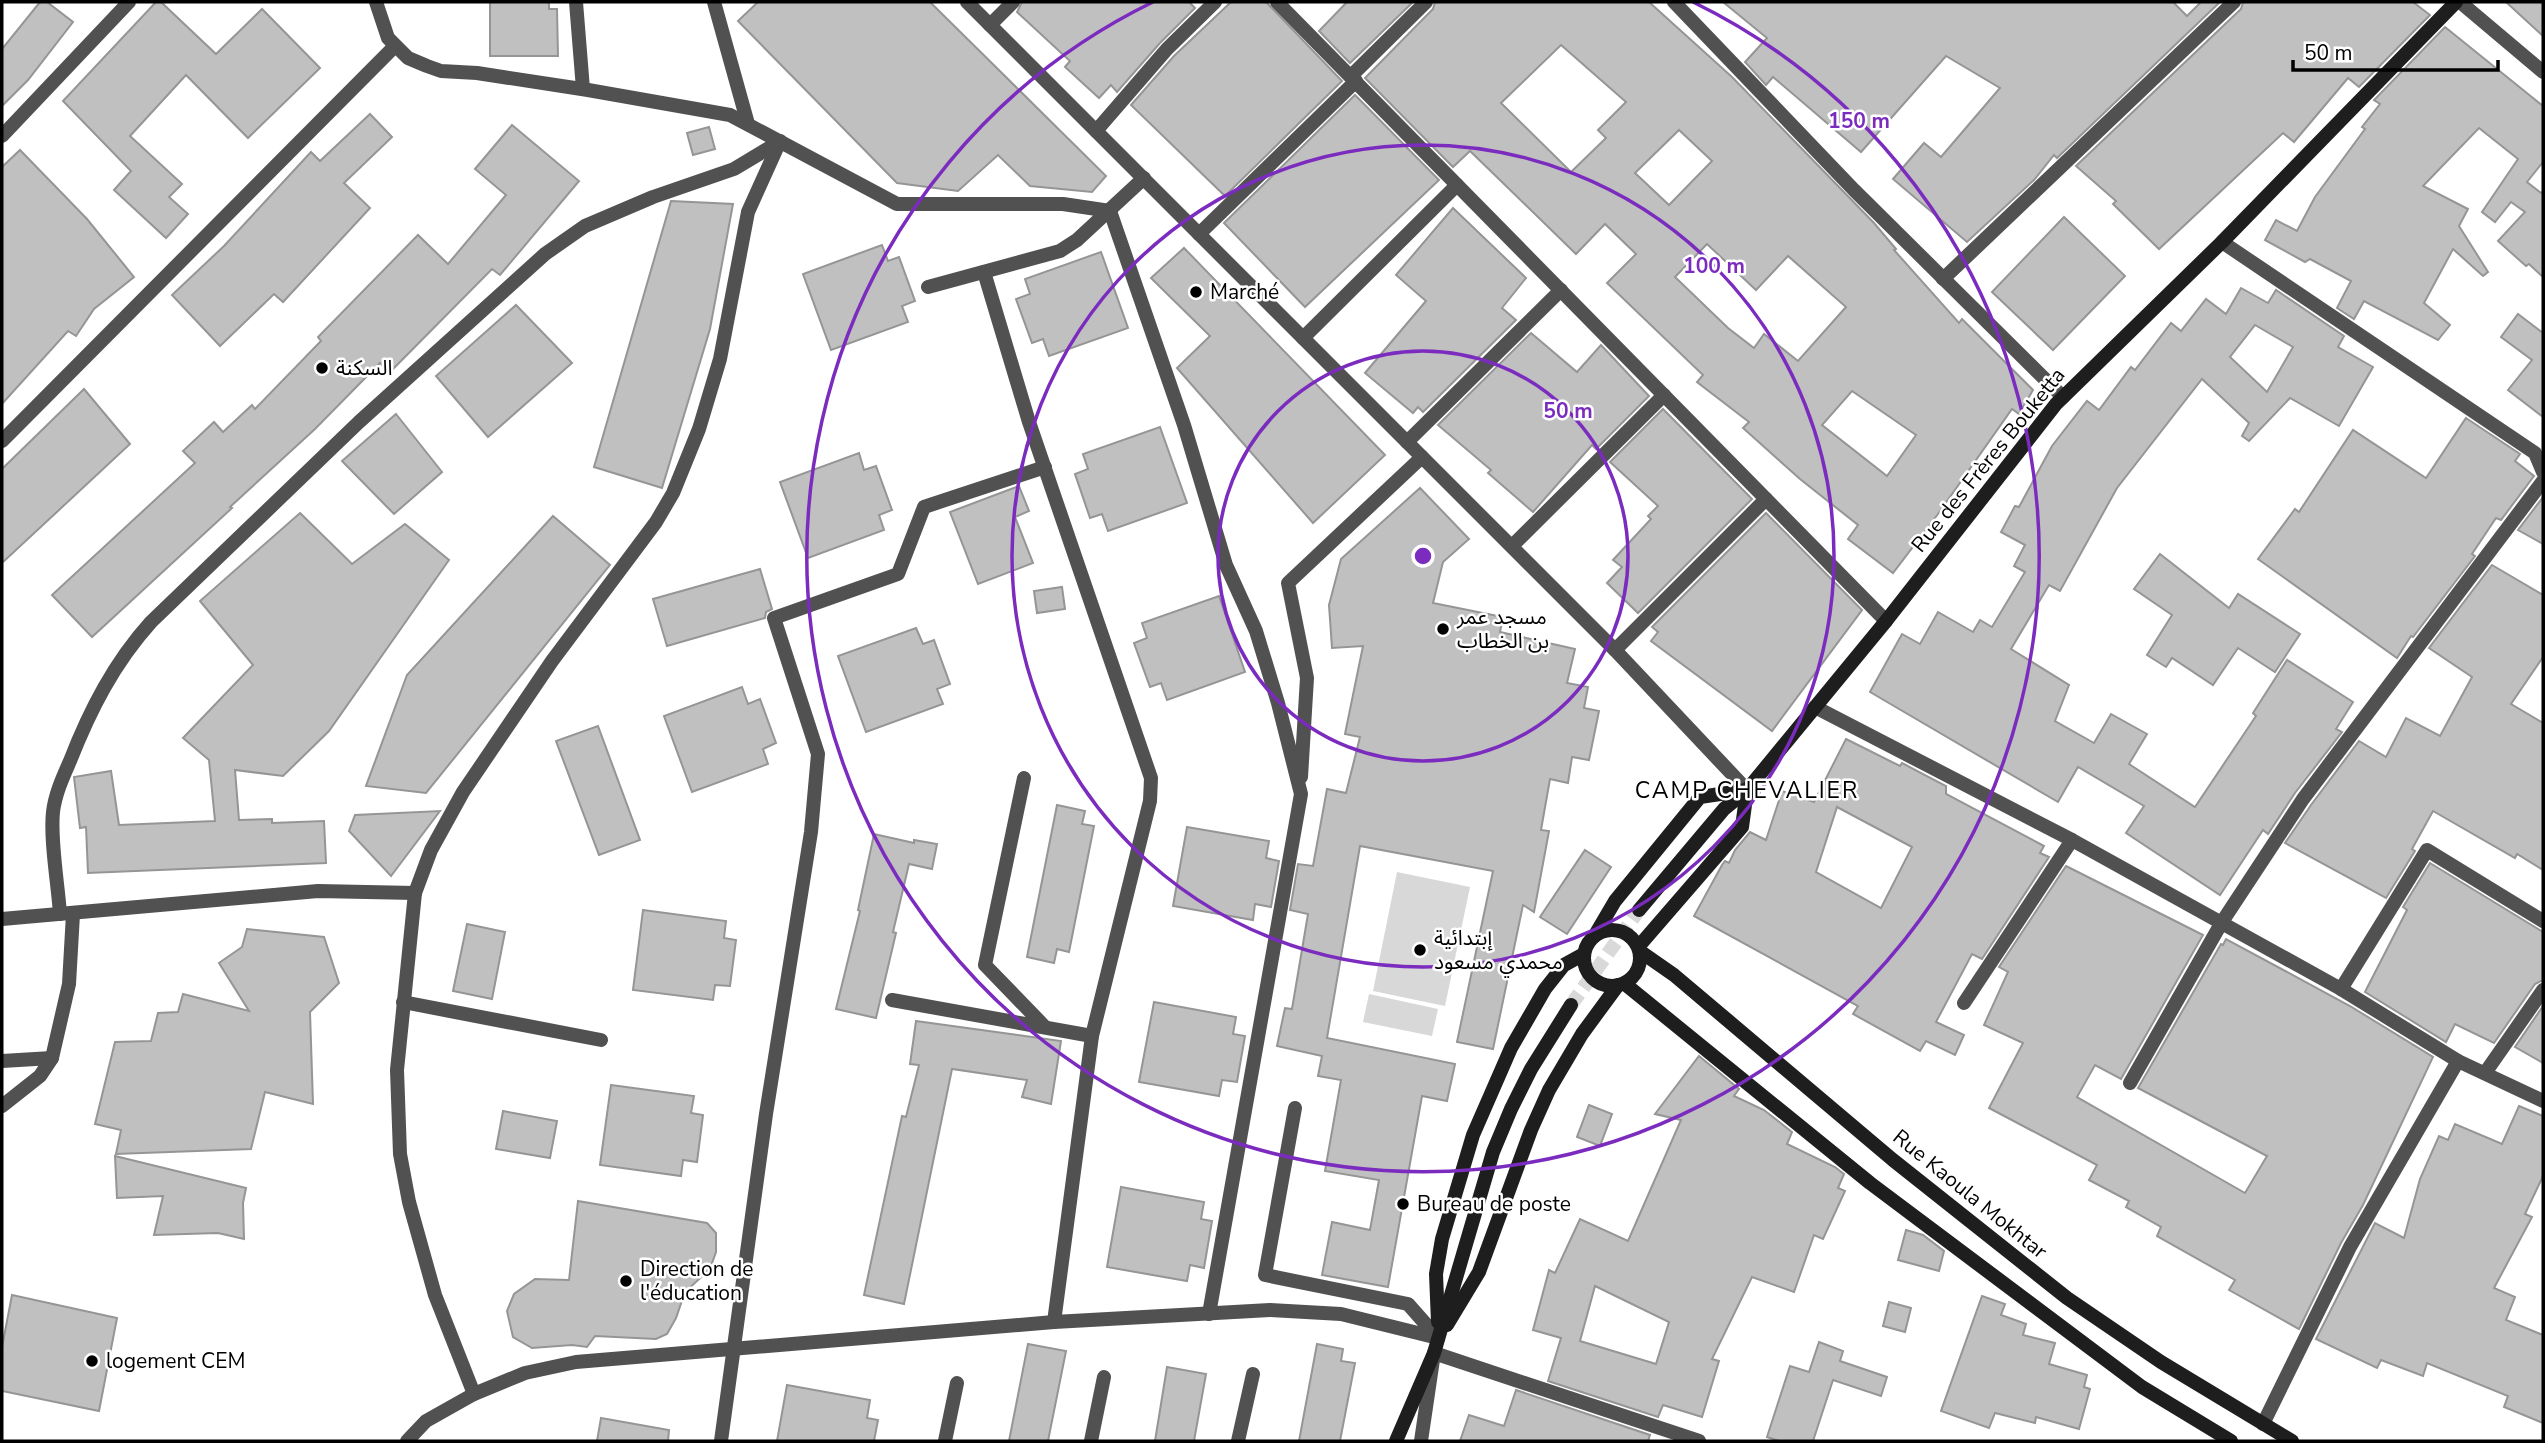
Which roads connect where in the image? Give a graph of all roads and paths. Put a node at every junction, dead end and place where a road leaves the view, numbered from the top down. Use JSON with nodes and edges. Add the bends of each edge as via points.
{"nodes":[{"id":1,"x":129,"y":2,"type":"edge"},
{"id":2,"x":376,"y":2,"type":"edge"},
{"id":3,"x":576,"y":2,"type":"edge"},
{"id":4,"x":714,"y":2,"type":"edge"},
{"id":5,"x":967,"y":2,"type":"edge"},
{"id":6,"x":1013,"y":2,"type":"edge"},
{"id":7,"x":1215,"y":2,"type":"edge"},
{"id":8,"x":1277,"y":2,"type":"edge"},
{"id":9,"x":1426,"y":2,"type":"edge"},
{"id":10,"x":1674,"y":2,"type":"edge"},
{"id":11,"x":2234,"y":2,"type":"edge"},
{"id":12,"x":2458,"y":2,"type":"edge"},
{"id":13,"x":990,"y":25,"type":"junction"},
{"id":14,"x":395,"y":46,"type":"junction"},
{"id":15,"x":2543,"y":72,"type":"edge"},
{"id":16,"x":1354,"y":78,"type":"junction"},
{"id":17,"x":583,"y":89,"type":"junction"},
{"id":18,"x":748,"y":124,"type":"junction"},
{"id":19,"x":1096,"y":131,"type":"junction"},
{"id":20,"x":2,"y":136,"type":"edge"},
{"id":21,"x":780,"y":142,"type":"junction"},
{"id":22,"x":1144,"y":178,"type":"junction"},
{"id":23,"x":1457,"y":185,"type":"junction"},
{"id":24,"x":1110,"y":211,"type":"junction"},
{"id":25,"x":1199,"y":234,"type":"junction"},
{"id":26,"x":2222,"y":242,"type":"junction"},
{"id":27,"x":984,"y":272,"type":"junction"},
{"id":28,"x":1944,"y":279,"type":"junction"},
{"id":29,"x":928,"y":287,"type":"dead end"},
{"id":30,"x":1561,"y":290,"type":"junction"},
{"id":31,"x":1303,"y":338,"type":"junction"},
{"id":32,"x":1664,"y":395,"type":"junction"},
{"id":33,"x":2063,"y":397,"type":"junction"},
{"id":34,"x":2,"y":441,"type":"edge"},
{"id":35,"x":1407,"y":442,"type":"junction"},
{"id":36,"x":2539,"y":449,"type":"edge"},
{"id":37,"x":1422,"y":457,"type":"junction"},
{"id":38,"x":1045,"y":467,"type":"junction"},
{"id":39,"x":2543,"y":471,"type":"edge"},
{"id":40,"x":2543,"y":481,"type":"edge"},
{"id":41,"x":1766,"y":499,"type":"junction"},
{"id":42,"x":1512,"y":547,"type":"junction"},
{"id":43,"x":1886,"y":621,"type":"junction"},
{"id":44,"x":1615,"y":650,"type":"junction"},
{"id":45,"x":1815,"y":707,"type":"junction"},
{"id":46,"x":1024,"y":778,"type":"dead end"},
{"id":47,"x":1747,"y":790,"type":"junction"},
{"id":48,"x":1301,"y":794,"type":"junction"},
{"id":49,"x":2072,"y":840,"type":"junction"},
{"id":50,"x":415,"y":893,"type":"junction"},
{"id":51,"x":1639,"y":910,"type":"tunnel mouth"},
{"id":52,"x":66,"y":914,"type":"junction"},
{"id":53,"x":2,"y":919,"type":"edge"},
{"id":54,"x":2543,"y":921,"type":"edge"},
{"id":55,"x":2222,"y":922,"type":"junction"},
{"id":56,"x":1595,"y":935,"type":"junction"},
{"id":57,"x":1640,"y":949,"type":"junction"},
{"id":58,"x":1584,"y":954,"type":"junction"},
{"id":59,"x":1621,"y":984,"type":"junction"},
{"id":60,"x":2341,"y":989,"type":"junction"},
{"id":61,"x":2543,"y":990,"type":"edge"},
{"id":62,"x":892,"y":1000,"type":"dead end"},
{"id":63,"x":403,"y":1002,"type":"junction"},
{"id":64,"x":1964,"y":1003,"type":"dead end"},
{"id":65,"x":1571,"y":1005,"type":"tunnel mouth"},
{"id":66,"x":1045,"y":1027,"type":"junction"},
{"id":67,"x":1093,"y":1036,"type":"junction"},
{"id":68,"x":600,"y":1040,"type":"dead end"},
{"id":69,"x":52,"y":1058,"type":"junction"},
{"id":70,"x":2,"y":1060,"type":"edge"},
{"id":71,"x":2458,"y":1060,"type":"junction"},
{"id":72,"x":2485,"y":1073,"type":"junction"},
{"id":73,"x":2130,"y":1083,"type":"dead end"},
{"id":74,"x":2543,"y":1101,"type":"edge"},
{"id":75,"x":2,"y":1106,"type":"edge"},
{"id":76,"x":1295,"y":1108,"type":"dead end"},
{"id":77,"x":1209,"y":1314,"type":"junction"},
{"id":78,"x":1054,"y":1322,"type":"junction"},
{"id":79,"x":1438,"y":1338,"type":"junction"},
{"id":80,"x":733,"y":1349,"type":"junction"},
{"id":81,"x":1434,"y":1353,"type":"junction"},
{"id":82,"x":1253,"y":1374,"type":"dead end"},
{"id":83,"x":1104,"y":1377,"type":"dead end"},
{"id":84,"x":957,"y":1383,"type":"dead end"},
{"id":85,"x":474,"y":1394,"type":"junction"},
{"id":86,"x":2263,"y":1424,"type":"junction"},
{"id":87,"x":2223,"y":1439,"type":"edge"},
{"id":88,"x":407,"y":1441,"type":"edge"},
{"id":89,"x":721,"y":1441,"type":"edge"},
{"id":90,"x":945,"y":1441,"type":"edge"},
{"id":91,"x":1091,"y":1441,"type":"edge"},
{"id":92,"x":1238,"y":1441,"type":"edge"},
{"id":93,"x":1396,"y":1441,"type":"edge"},
{"id":94,"x":1421,"y":1441,"type":"edge"},
{"id":95,"x":1699,"y":1441,"type":"edge"},
{"id":96,"x":2292,"y":1441,"type":"edge"}],
"edges":[{"from":1,"to":20,"type":"street"},
{"from":2,"to":14,"type":"street"},
{"from":3,"to":17,"type":"street"},
{"from":4,"to":18,"type":"street"},
{"from":5,"to":13,"type":"street"},
{"from":6,"to":13,"type":"street"},
{"from":7,"to":19,"type":"street"},
{"from":8,"to":16,"type":"street"},
{"from":9,"to":16,"type":"street"},
{"from":10,"to":28,"type":"street"},
{"from":11,"to":28,"type":"street"},
{"from":12,"to":15,"type":"street"},
{"from":12,"to":26,"type":"main road","name":"Rue des Frères Bouketta"},
{"from":13,"to":19,"type":"street"},
{"from":14,"to":17,"type":"street","via":[[408,58],[441,71]]},
{"from":14,"to":34,"type":"street"},
{"from":16,"to":23,"type":"street"},
{"from":16,"to":25,"type":"street"},
{"from":17,"to":18,"type":"street","via":[[730,115]]},
{"from":18,"to":21,"type":"street"},
{"from":19,"to":22,"type":"street"},
{"from":21,"to":24,"type":"street","via":[[897,204],[1063,204]]},
{"from":21,"to":50,"type":"street","via":[[748,212],[720,359],[673,493],[463,792],[431,850]]},
{"from":21,"to":52,"type":"street","via":[[734,169],[585,226],[545,254],[359,422],[157,615],[109,677],[59,787],[53,817]]},
{"from":22,"to":24,"type":"street"},
{"from":22,"to":25,"type":"street"},
{"from":23,"to":30,"type":"street"},
{"from":23,"to":31,"type":"street"},
{"from":24,"to":27,"type":"street","via":[[1060,251]]},
{"from":24,"to":48,"type":"street","via":[[1184,425],[1226,565],[1256,631]]},
{"from":25,"to":31,"type":"street"},
{"from":26,"to":33,"type":"main road","name":"Rue des Frères Bouketta"},
{"from":26,"to":36,"type":"street"},
{"from":27,"to":29,"type":"street"},
{"from":27,"to":38,"type":"street"},
{"from":28,"to":33,"type":"street"},
{"from":30,"to":32,"type":"street"},
{"from":30,"to":35,"type":"street"},
{"from":31,"to":35,"type":"street"},
{"from":32,"to":41,"type":"street"},
{"from":32,"to":42,"type":"street"},
{"from":33,"to":43,"type":"main road","name":"Rue des Frères Bouketta"},
{"from":35,"to":37,"type":"street"},
{"from":36,"to":39,"type":"street"},
{"from":37,"to":42,"type":"street"},
{"from":37,"to":48,"type":"street","via":[[1289,583],[1307,678]]},
{"from":38,"to":67,"type":"street","via":[[1151,778],[1150,801]]},
{"from":38,"to":80,"type":"street","via":[[924,507],[898,574],[775,618],[818,754],[811,832]]},
{"from":40,"to":55,"type":"street","via":[[2303,799]]},
{"from":41,"to":43,"type":"street"},
{"from":41,"to":44,"type":"street"},
{"from":42,"to":44,"type":"street"},
{"from":43,"to":45,"type":"main road","name":"Rue des Frères Bouketta"},
{"from":44,"to":47,"type":"street"},
{"from":45,"to":47,"type":"main road","name":"Rue des Frères Bouketta"},
{"from":45,"to":49,"type":"street"},
{"from":46,"to":66,"type":"street","via":[[985,965]]},
{"from":47,"to":51,"type":"main road","name":"Rue des Frères Bouketta","via":[[1724,809]]},
{"from":47,"to":56,"type":"main road","via":[[1700,797],[1615,901]]},
{"from":47,"to":57,"type":"main road","via":[[1742,827]]},
{"from":48,"to":77,"type":"street"},
{"from":49,"to":55,"type":"street"},
{"from":49,"to":64,"type":"street"},
{"from":50,"to":52,"type":"street","via":[[318,891]]},
{"from":50,"to":63,"type":"street"},
{"from":52,"to":53,"type":"street"},
{"from":52,"to":69,"type":"street","via":[[69,984]]},
{"from":54,"to":60,"type":"street","via":[[2427,850]]},
{"from":55,"to":60,"type":"street"},
{"from":55,"to":73,"type":"street"},
{"from":56,"to":57,"type":"main road","via":[[1614,929],[1624,932]]},
{"from":56,"to":58,"type":"main road"},
{"from":57,"to":59,"type":"main road","via":[[1636,974]]},
{"from":57,"to":86,"type":"main road","name":"Rue Kaoula Mokhtar","via":[[1893,1160],[2067,1297]]},
{"from":58,"to":59,"type":"main road","via":[[1593,979],[1601,984]]},
{"from":58,"to":79,"type":"main road","via":[[1564,965],[1545,989],[1511,1048],[1473,1135],[1436,1273]]},
{"from":59,"to":79,"type":"main road","via":[[1582,1034],[1549,1090],[1474,1283]]},
{"from":59,"to":87,"type":"main road","via":[[1870,1183],[2142,1387]]},
{"from":60,"to":71,"type":"street"},
{"from":61,"to":72,"type":"street"},
{"from":62,"to":66,"type":"street"},
{"from":63,"to":68,"type":"street"},
{"from":63,"to":85,"type":"street","via":[[397,1070],[400,1154],[435,1295]]},
{"from":65,"to":79,"type":"main road","via":[[1520,1089],[1493,1152]]},
{"from":66,"to":67,"type":"street"},
{"from":67,"to":78,"type":"street"},
{"from":69,"to":70,"type":"street"},
{"from":69,"to":75,"type":"street","via":[[40,1076]]},
{"from":71,"to":72,"type":"street"},
{"from":71,"to":86,"type":"street","via":[[2350,1247]]},
{"from":72,"to":74,"type":"street"},
{"from":76,"to":79,"type":"street","via":[[1265,1275],[1408,1304]]},
{"from":77,"to":78,"type":"street"},
{"from":77,"to":79,"type":"street","via":[[1269,1310],[1341,1314]]},
{"from":78,"to":80,"type":"street"},
{"from":79,"to":81,"type":"main road"},
{"from":80,"to":85,"type":"street","via":[[576,1362],[525,1374]]},
{"from":80,"to":89,"type":"street"},
{"from":81,"to":93,"type":"main road"},
{"from":81,"to":94,"type":"street"},
{"from":81,"to":95,"type":"street"},
{"from":82,"to":92,"type":"street"},
{"from":83,"to":91,"type":"street"},
{"from":84,"to":90,"type":"street"},
{"from":85,"to":88,"type":"street","via":[[426,1421]]},
{"from":86,"to":96,"type":"main road","name":"Rue Kaoula Mokhtar"}]}
